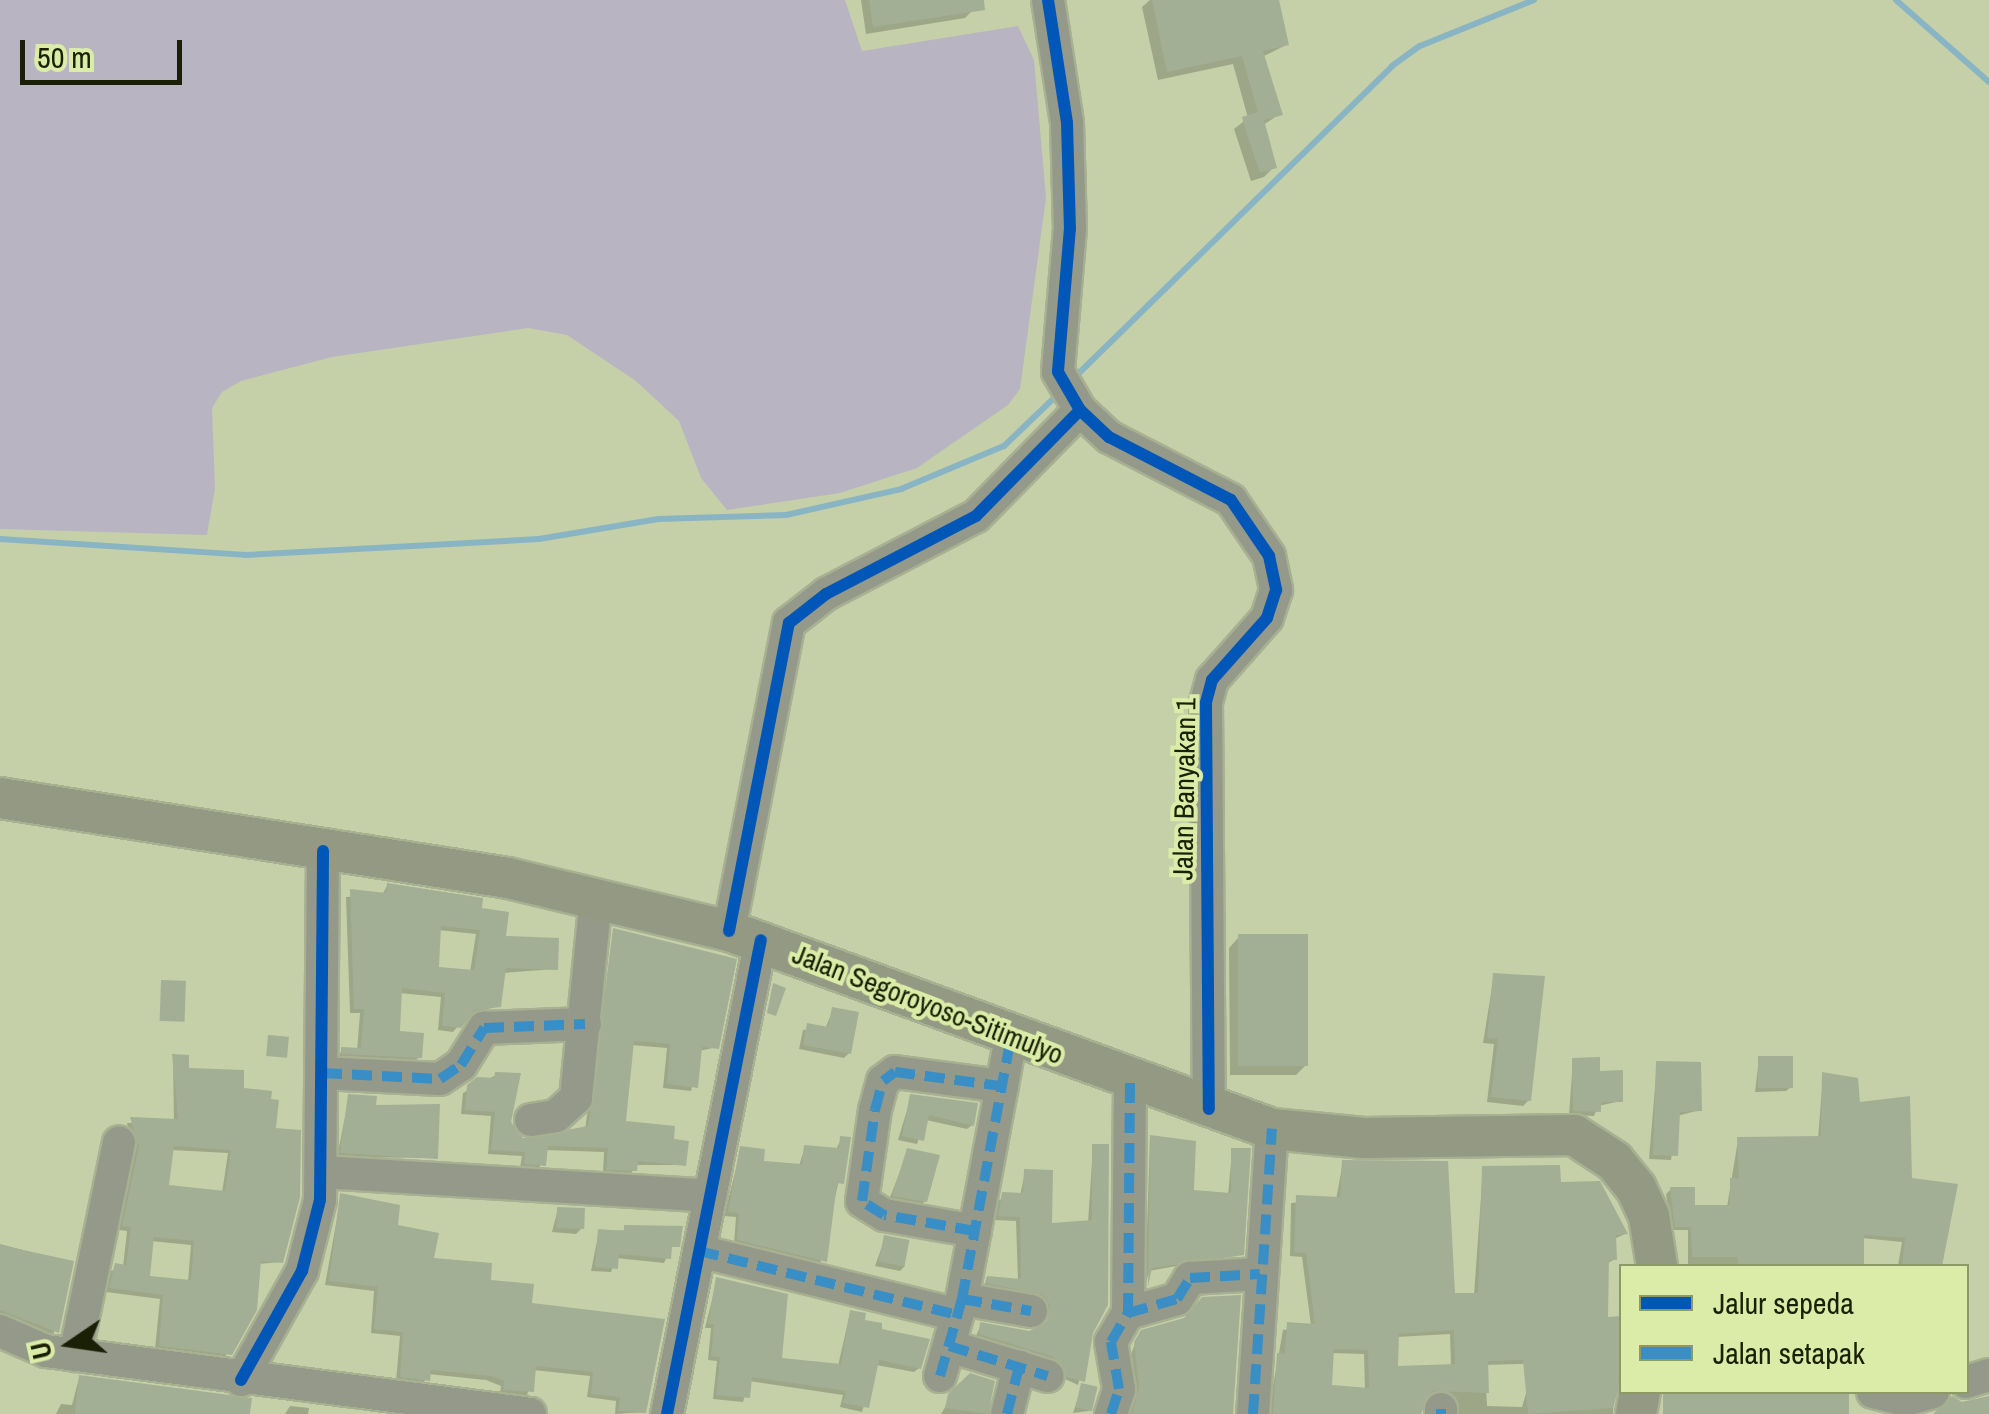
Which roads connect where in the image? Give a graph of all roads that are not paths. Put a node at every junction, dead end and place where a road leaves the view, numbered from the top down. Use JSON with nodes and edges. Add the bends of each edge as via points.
{"nodes":[{"id":1,"x":1048,"y":0,"type":"edge"},
{"id":2,"x":1080,"y":410,"type":"junction"},
{"id":3,"x":0,"y":798,"type":"edge"},
{"id":4,"x":323,"y":851,"type":"junction"},
{"id":5,"x":596,"y":898,"type":"junction"},
{"id":6,"x":745,"y":936,"type":"junction"},
{"id":7,"x":585,"y":1024,"type":"junction"},
{"id":8,"x":1011,"y":1036,"type":"junction"},
{"id":9,"x":322,"y":1073,"type":"junction"},
{"id":10,"x":1130,"y":1081,"type":"junction"},
{"id":11,"x":1002,"y":1086,"type":"junction"},
{"id":12,"x":1209,"y":1109,"type":"junction"},
{"id":13,"x":531,"y":1120,"type":"dead end"},
{"id":14,"x":1272,"y":1129,"type":"junction"},
{"id":15,"x":118,"y":1142,"type":"dead end"},
{"id":16,"x":322,"y":1172,"type":"junction"},
{"id":17,"x":710,"y":1196,"type":"junction"},
{"id":18,"x":974,"y":1231,"type":"junction"},
{"id":19,"x":699,"y":1251,"type":"junction"},
{"id":20,"x":1657,"y":1264,"type":"edge"},
{"id":21,"x":1260,"y":1274,"type":"junction"},
{"id":22,"x":1031,"y":1311,"type":"dead end"},
{"id":23,"x":1128,"y":1312,"type":"junction"},
{"id":24,"x":0,"y":1331,"type":"edge"},
{"id":25,"x":952,"y":1334,"type":"junction"},
{"id":26,"x":75,"y":1355,"type":"junction"},
{"id":27,"x":256,"y":1392,"type":"edge"},
{"id":28,"x":1881,"y":1394,"type":"edge"},
{"id":29,"x":1915,"y":1402,"type":"edge"},
{"id":30,"x":426,"y":1409,"type":"edge"},
{"id":31,"x":530,"y":1414,"type":"edge"},
{"id":32,"x":667,"y":1414,"type":"edge"},
{"id":33,"x":1007,"y":1414,"type":"edge"},
{"id":34,"x":1111,"y":1414,"type":"edge"},
{"id":35,"x":1253,"y":1414,"type":"edge"}],
"edges":[{"from":1,"to":2,"type":"street","name":"Jalan Banyakan 1","via":[[1067,124],[1070,228],[1056,353],[1058,372]]},
{"from":2,"to":6,"type":"street","via":[[985,510],[804,606],[789,624]]},
{"from":2,"to":12,"type":"street","name":"Jalan Banyakan 1","via":[[1109,437],[1231,500],[1269,556],[1276,590],[1267,618],[1212,680],[1206,702]]},
{"from":3,"to":4,"type":"main road","name":"Jalan Segoroyoso-Sitimulyo"},
{"from":4,"to":5,"type":"main road","name":"Jalan Segoroyoso-Sitimulyo"},
{"from":4,"to":9,"type":"street"},
{"from":5,"to":6,"type":"main road","name":"Jalan Segoroyoso-Sitimulyo"},
{"from":5,"to":7,"type":"street"},
{"from":6,"to":8,"type":"main road","name":"Jalan Segoroyoso-Sitimulyo"},
{"from":6,"to":17,"type":"street"},
{"from":7,"to":9,"type":"street","via":[[484,1028],[461,1065],[440,1079]]},
{"from":7,"to":13,"type":"street","via":[[576,1098],[556,1116]]},
{"from":8,"to":10,"type":"main road","name":"Jalan Segoroyoso-Sitimulyo"},
{"from":8,"to":11,"type":"street"},
{"from":9,"to":16,"type":"street"},
{"from":10,"to":12,"type":"main road","name":"Jalan Segoroyoso-Sitimulyo"},
{"from":10,"to":23,"type":"street"},
{"from":11,"to":18,"type":"street"},
{"from":11,"to":18,"type":"street","via":[[895,1072],[884,1081],[875,1110],[862,1201],[884,1216]]},
{"from":12,"to":14,"type":"main road","name":"Jalan Segoroyoso-Sitimulyo"},
{"from":14,"to":20,"type":"main road","name":"Jalan Segoroyoso-Sitimulyo","via":[[1364,1138],[1574,1135],[1614,1161],[1636,1188]]},
{"from":14,"to":21,"type":"street"},
{"from":15,"to":26,"type":"street"},
{"from":16,"to":17,"type":"street"},
{"from":16,"to":27,"type":"street","via":[[302,1271]]},
{"from":17,"to":19,"type":"street"},
{"from":18,"to":25,"type":"street"},
{"from":19,"to":25,"type":"street"},
{"from":19,"to":32,"type":"street"},
{"from":21,"to":23,"type":"street","via":[[1190,1278],[1177,1299]]},
{"from":21,"to":35,"type":"street"},
{"from":22,"to":25,"type":"street"},
{"from":23,"to":34,"type":"street","via":[[1110,1342],[1119,1389]]},
{"from":24,"to":26,"type":"street"},
{"from":25,"to":33,"type":"street","via":[[1034,1371]]},
{"from":26,"to":27,"type":"street"},
{"from":27,"to":30,"type":"street"},
{"from":28,"to":29,"type":"street"},
{"from":30,"to":31,"type":"street"}]}
